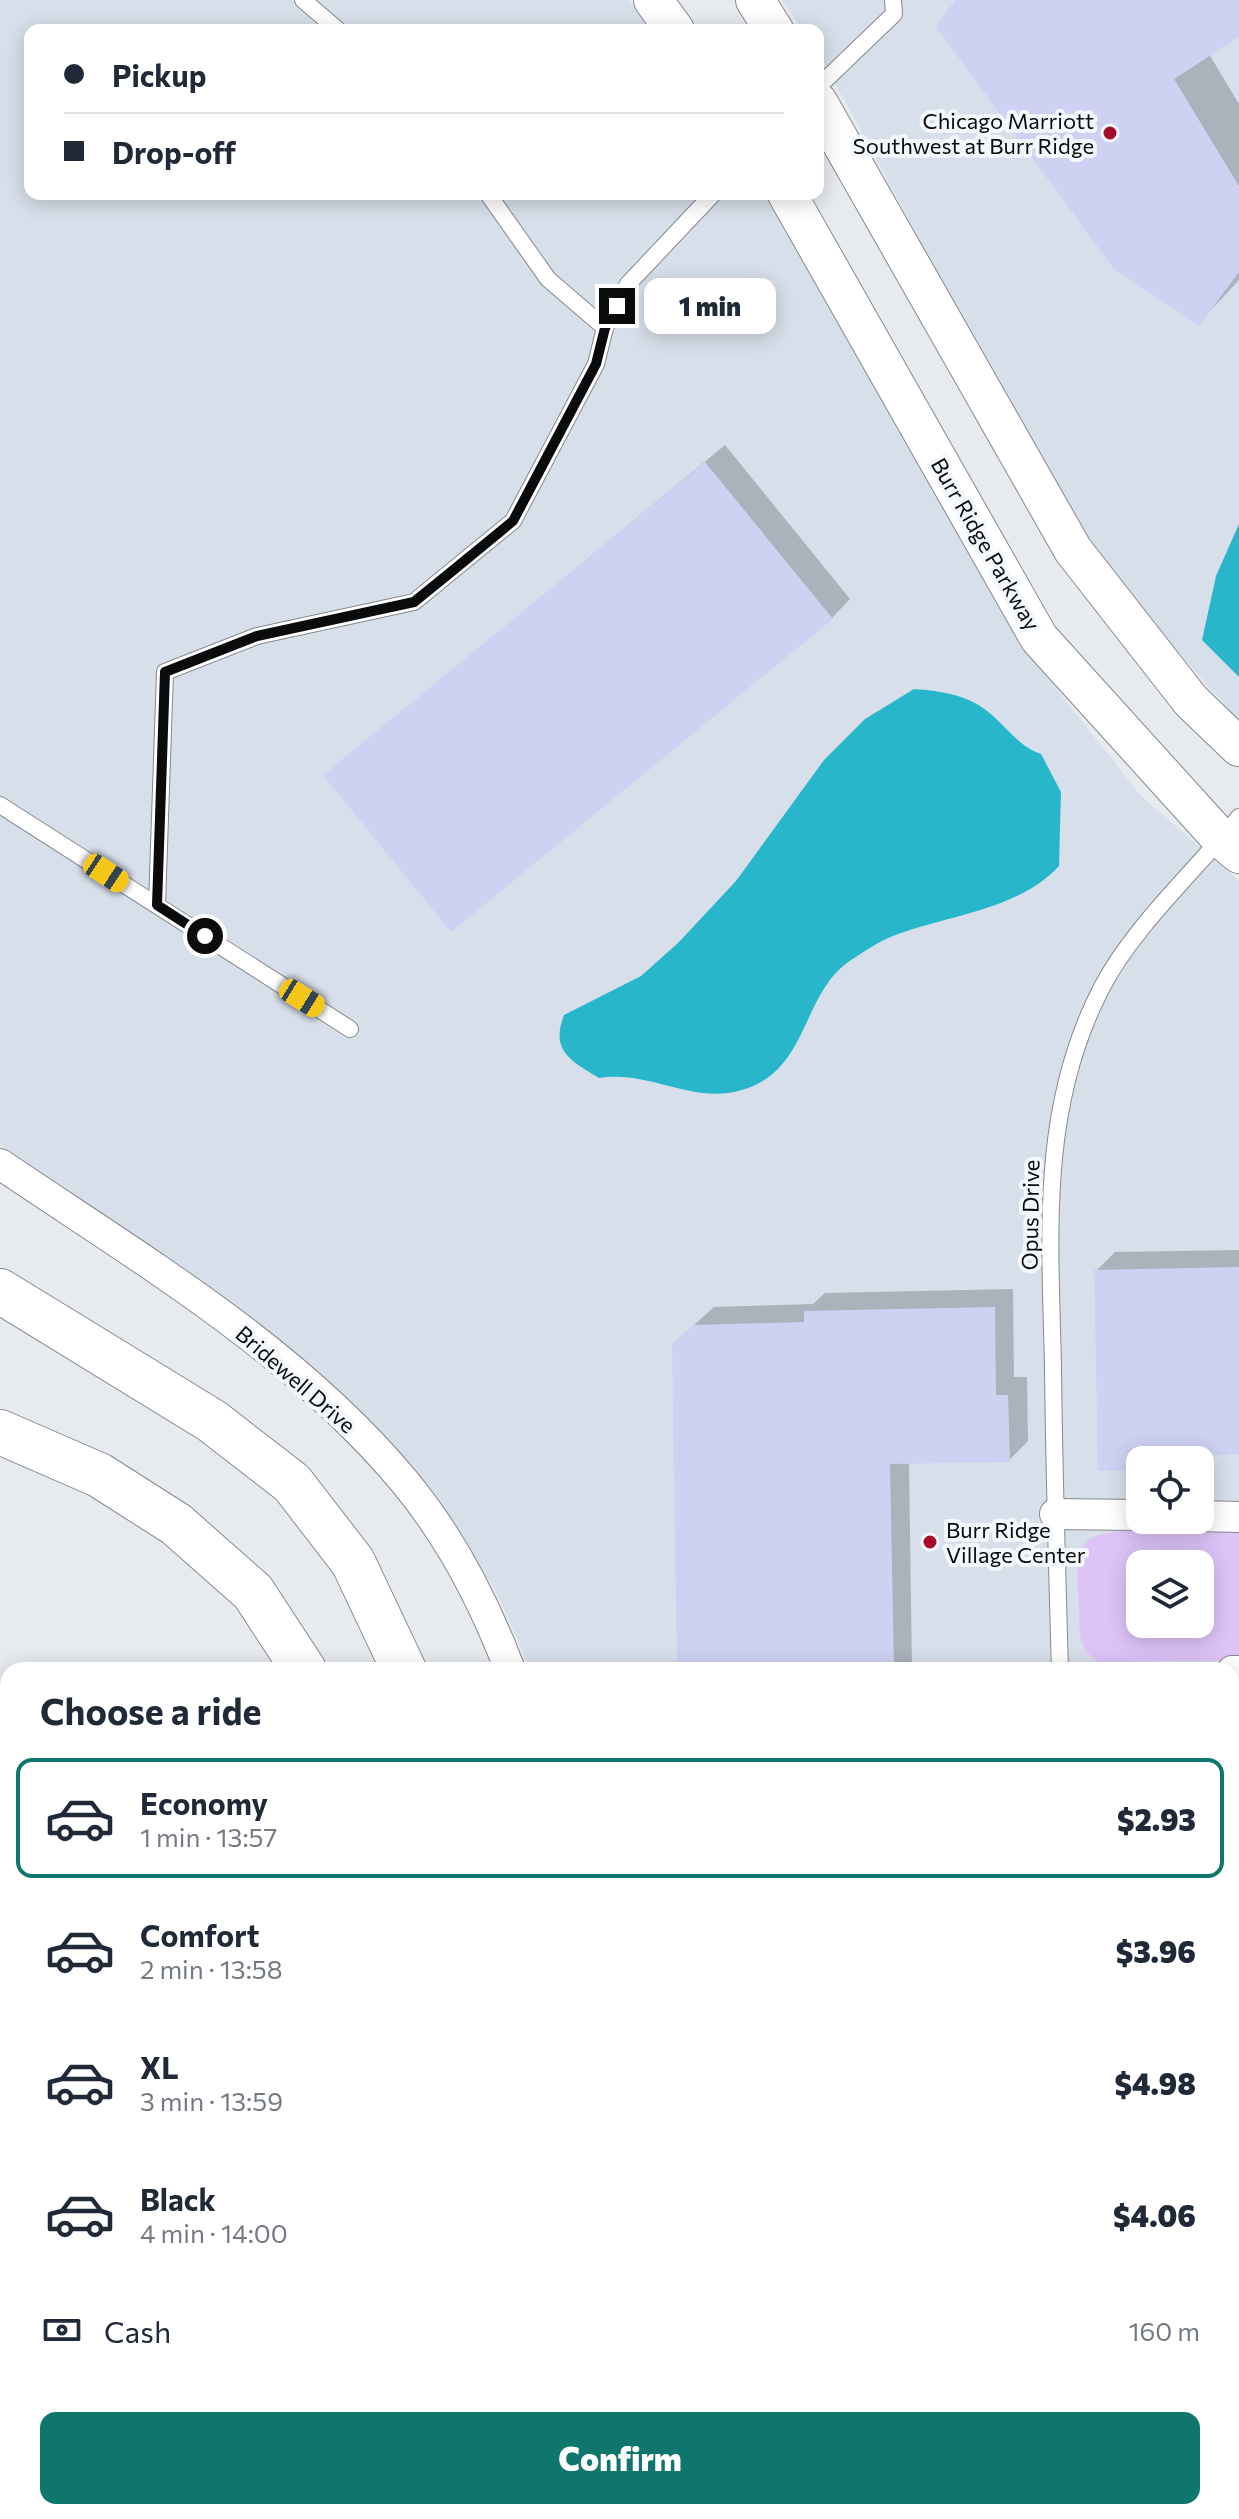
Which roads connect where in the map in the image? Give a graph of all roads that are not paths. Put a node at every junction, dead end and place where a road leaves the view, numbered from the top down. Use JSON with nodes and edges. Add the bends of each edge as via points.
{"nodes":[{"id":1,"x":303,"y":0,"type":"edge"},
{"id":2,"x":653,"y":0,"type":"edge"},
{"id":3,"x":755,"y":0,"type":"edge"},
{"id":4,"x":893,"y":0,"type":"edge"},
{"id":5,"x":331,"y":24,"type":"edge"},
{"id":6,"x":671,"y":24,"type":"edge"},
{"id":7,"x":770,"y":24,"type":"edge"},
{"id":8,"x":824,"y":81,"type":"edge"},
{"id":9,"x":824,"y":113,"type":"edge"},
{"id":10,"x":492,"y":200,"type":"edge"},
{"id":11,"x":707,"y":200,"type":"edge"},
{"id":12,"x":790,"y":200,"type":"edge"},
{"id":13,"x":605,"y":328,"type":"junction"},
{"id":14,"x":1239,"y":747,"type":"edge"},
{"id":15,"x":0,"y":805,"type":"edge"},
{"id":16,"x":1233,"y":837,"type":"edge"},
{"id":17,"x":157,"y":905,"type":"junction"},
{"id":18,"x":350,"y":1029,"type":"dead end"},
{"id":19,"x":0,"y":1164,"type":"edge"},
{"id":20,"x":0,"y":1291,"type":"edge"},
{"id":21,"x":0,"y":1432,"type":"edge"},
{"id":22,"x":1055,"y":1514,"type":"junction"},
{"id":23,"x":1126,"y":1515,"type":"edge"},
{"id":24,"x":1214,"y":1516,"type":"edge"},
{"id":25,"x":1239,"y":1517,"type":"edge"},
{"id":26,"x":299,"y":1662,"type":"edge"},
{"id":27,"x":400,"y":1662,"type":"edge"},
{"id":28,"x":506,"y":1662,"type":"edge"},
{"id":29,"x":1060,"y":1662,"type":"edge"}],
"edges":[{"from":1,"to":5,"type":"lane"},
{"from":2,"to":6,"type":"street"},
{"from":3,"to":7,"type":"street"},
{"from":4,"to":8,"type":"lane","via":[[894,14]]},
{"from":9,"to":14,"type":"street","via":[[1073,550],[1191,701]]},
{"from":10,"to":13,"type":"lane","via":[[548,279]]},
{"from":11,"to":13,"type":"lane","via":[[628,284]]},
{"from":12,"to":16,"type":"street","name":"Burr Ridge Parkway","via":[[1039,638]]},
{"from":13,"to":17,"type":"lane","via":[[596,364],[513,521],[414,602],[257,636],[165,672]]},
{"from":15,"to":17,"type":"lane"},
{"from":16,"to":22,"type":"lane","name":"Opus Drive","via":[[1138,936],[1104,983],[1061,1093],[1050,1193]]},
{"from":17,"to":18,"type":"lane"},
{"from":19,"to":28,"type":"street","name":"Bridewell Drive","via":[[213,1309],[334,1408],[404,1481],[443,1537]]},
{"from":20,"to":27,"type":"highway","via":[[212,1421],[292,1483],[353,1562]]},
{"from":21,"to":26,"type":"highway","via":[[99,1475],[176,1524],[253,1592]]},
{"from":22,"to":23,"type":"street"},
{"from":22,"to":29,"type":"lane","name":"Opus Drive"},
{"from":24,"to":25,"type":"street"}]}
